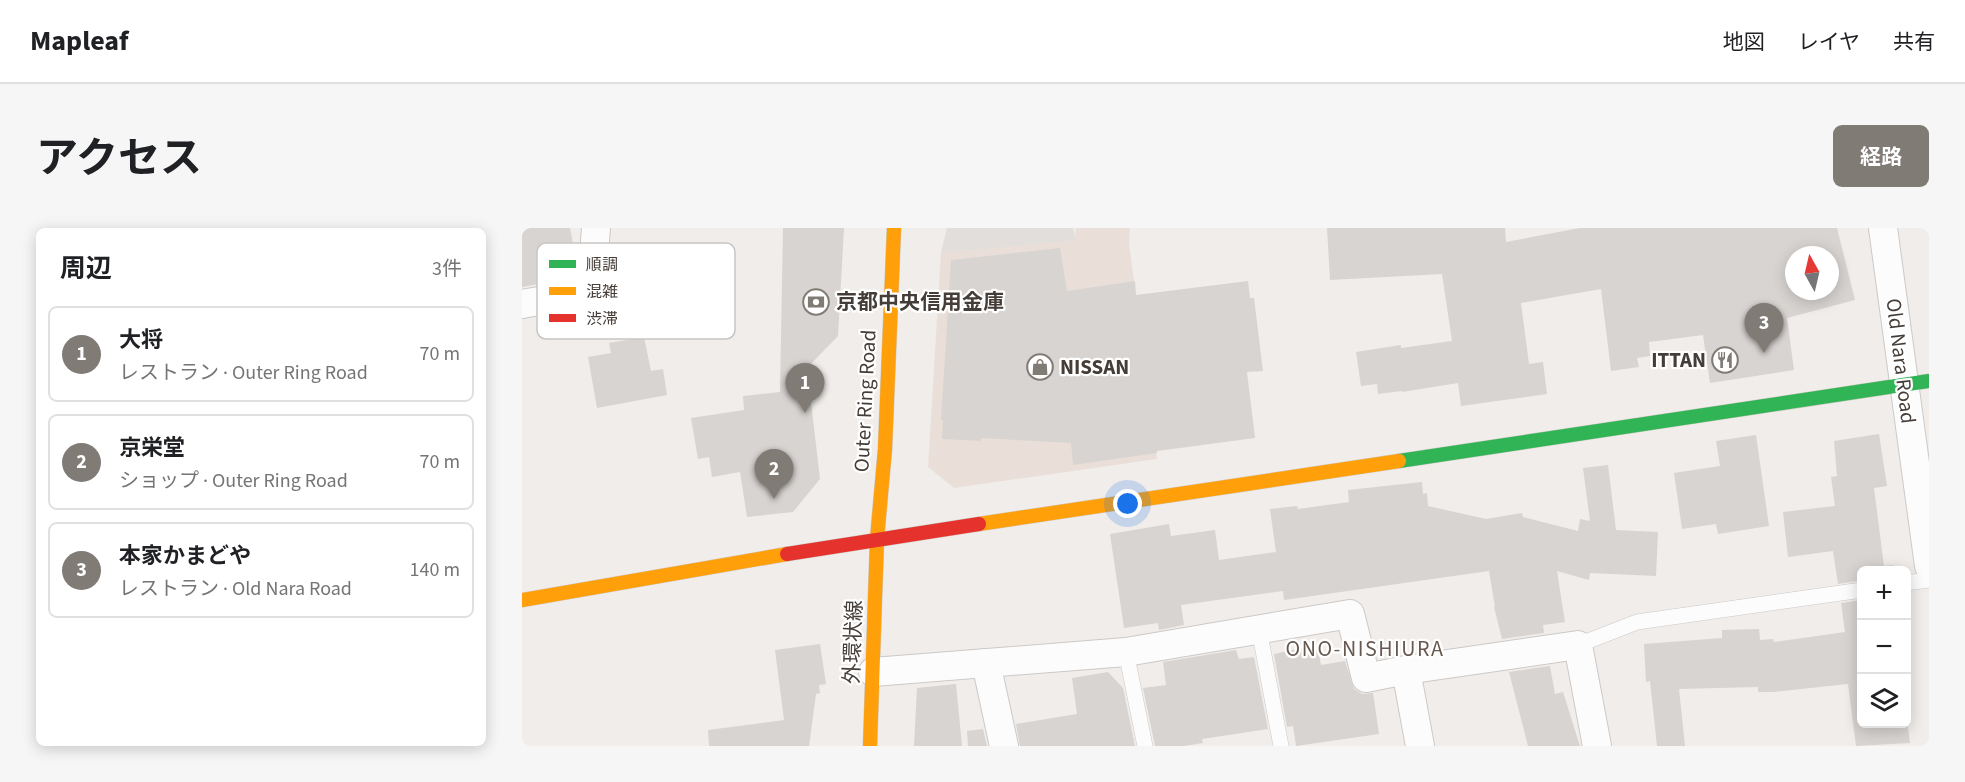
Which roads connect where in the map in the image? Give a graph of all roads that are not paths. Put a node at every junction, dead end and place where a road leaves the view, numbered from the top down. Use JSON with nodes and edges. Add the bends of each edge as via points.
{"nodes":[{"id":1,"x":597,"y":228,"type":"edge"},
{"id":2,"x":894,"y":228,"type":"edge"},
{"id":3,"x":1883,"y":228,"type":"edge"},
{"id":4,"x":596,"y":243,"type":"edge"},
{"id":5,"x":537,"y":301,"type":"edge"},
{"id":6,"x":522,"y":304,"type":"edge"},
{"id":7,"x":1916,"y":382,"type":"edge"},
{"id":8,"x":877,"y":539,"type":"junction"},
{"id":9,"x":1929,"y":566,"type":"edge"},
{"id":10,"x":1929,"y":580,"type":"edge"},
{"id":11,"x":1911,"y":583,"type":"edge"},
{"id":12,"x":1857,"y":591,"type":"edge"},
{"id":13,"x":522,"y":600,"type":"edge"},
{"id":14,"x":1259,"y":629,"type":"junction"},
{"id":15,"x":1578,"y":645,"type":"junction"},
{"id":16,"x":1126,"y":652,"type":"junction"},
{"id":17,"x":986,"y":663,"type":"junction"},
{"id":18,"x":1406,"y":670,"type":"junction"},
{"id":19,"x":873,"y":672,"type":"junction"},
{"id":20,"x":870,"y":746,"type":"edge"},
{"id":21,"x":1004,"y":746,"type":"edge"},
{"id":22,"x":1145,"y":746,"type":"edge"},
{"id":23,"x":1281,"y":746,"type":"edge"},
{"id":24,"x":1420,"y":746,"type":"edge"},
{"id":25,"x":1597,"y":746,"type":"edge"}],
"edges":[{"from":1,"to":4,"type":"street"},
{"from":2,"to":8,"type":"street","name":"Outer Ring Road","via":[[885,449]]},
{"from":3,"to":7,"type":"street","name":"Old Nara Road"},
{"from":5,"to":6,"type":"street"},
{"from":7,"to":8,"type":"street"},
{"from":7,"to":9,"type":"street","name":"Old Nara Road"},
{"from":8,"to":13,"type":"street"},
{"from":8,"to":19,"type":"street","name":"外環状線"},
{"from":10,"to":11,"type":"lane"},
{"from":12,"to":15,"type":"lane","via":[[1637,622]]},
{"from":14,"to":16,"type":"street"},
{"from":14,"to":18,"type":"street","via":[[1350,614],[1366,678]]},
{"from":14,"to":23,"type":"lane"},
{"from":15,"to":18,"type":"street"},
{"from":15,"to":25,"type":"street"},
{"from":16,"to":17,"type":"street"},
{"from":16,"to":22,"type":"lane"},
{"from":17,"to":19,"type":"street"},
{"from":17,"to":21,"type":"street"},
{"from":18,"to":24,"type":"street"},
{"from":19,"to":20,"type":"street","name":"外環状線"}]}
